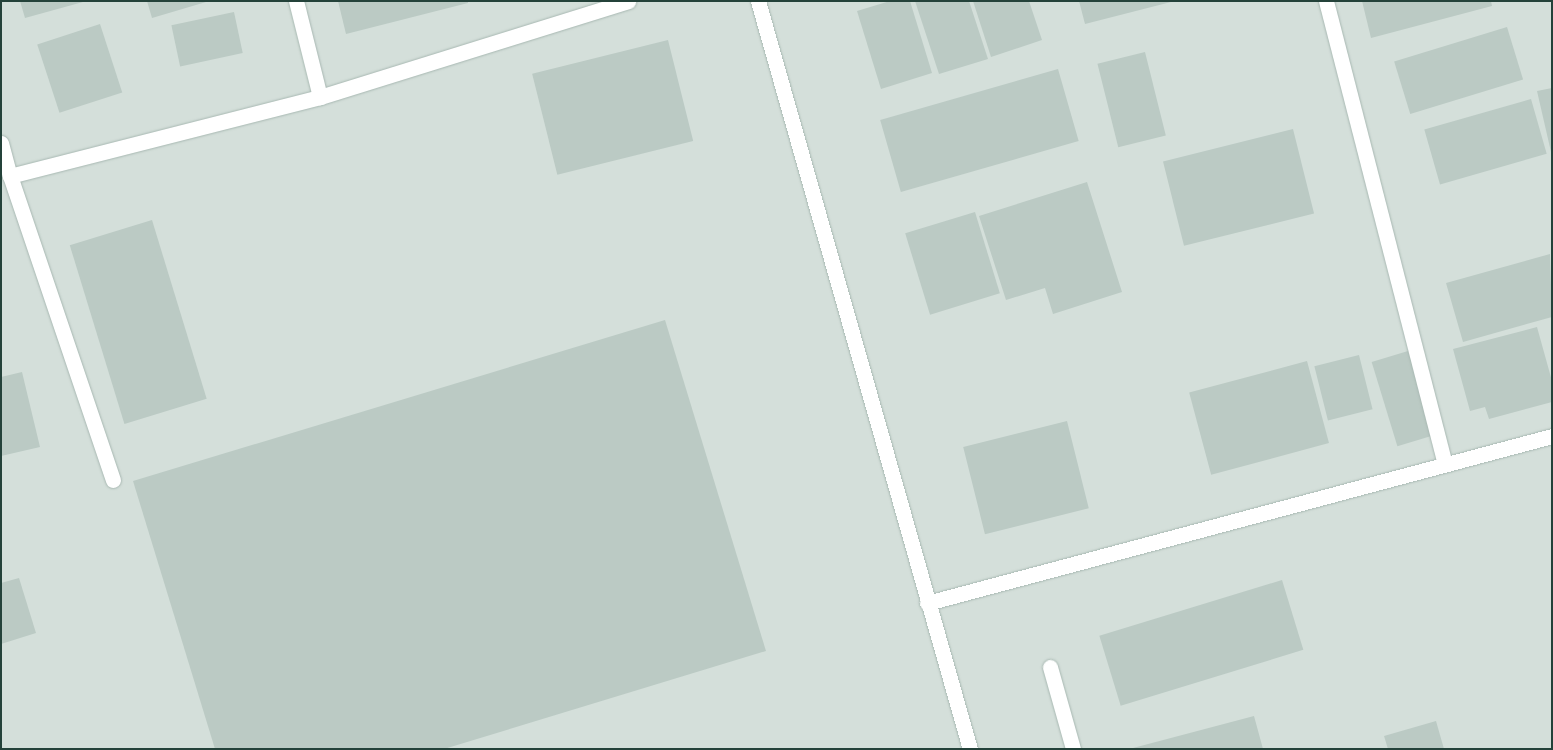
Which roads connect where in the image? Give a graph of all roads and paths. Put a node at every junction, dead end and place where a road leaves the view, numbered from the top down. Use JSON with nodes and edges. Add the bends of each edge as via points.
{"nodes":[{"id":1,"x":296,"y":1,"type":"edge"},
{"id":2,"x":628,"y":1,"type":"edge"},
{"id":3,"x":758,"y":1,"type":"edge"},
{"id":4,"x":1326,"y":1,"type":"edge"},
{"id":5,"x":320,"y":97,"type":"junction"},
{"id":6,"x":1,"y":144,"type":"edge"},
{"id":7,"x":10,"y":176,"type":"junction"},
{"id":8,"x":1552,"y":436,"type":"edge"},
{"id":9,"x":1444,"y":462,"type":"junction"},
{"id":10,"x":113,"y":480,"type":"dead end"},
{"id":11,"x":927,"y":603,"type":"junction"},
{"id":12,"x":1050,"y":667,"type":"dead end"},
{"id":13,"x":970,"y":749,"type":"edge"},
{"id":14,"x":1073,"y":749,"type":"edge"}],
"edges":[{"from":1,"to":5,"type":"street"},
{"from":2,"to":5,"type":"street"},
{"from":3,"to":11,"type":"street"},
{"from":4,"to":9,"type":"street"},
{"from":5,"to":7,"type":"street"},
{"from":6,"to":7,"type":"street"},
{"from":7,"to":10,"type":"street"},
{"from":8,"to":9,"type":"street"},
{"from":9,"to":11,"type":"street"},
{"from":11,"to":13,"type":"street"},
{"from":12,"to":14,"type":"street"}]}
